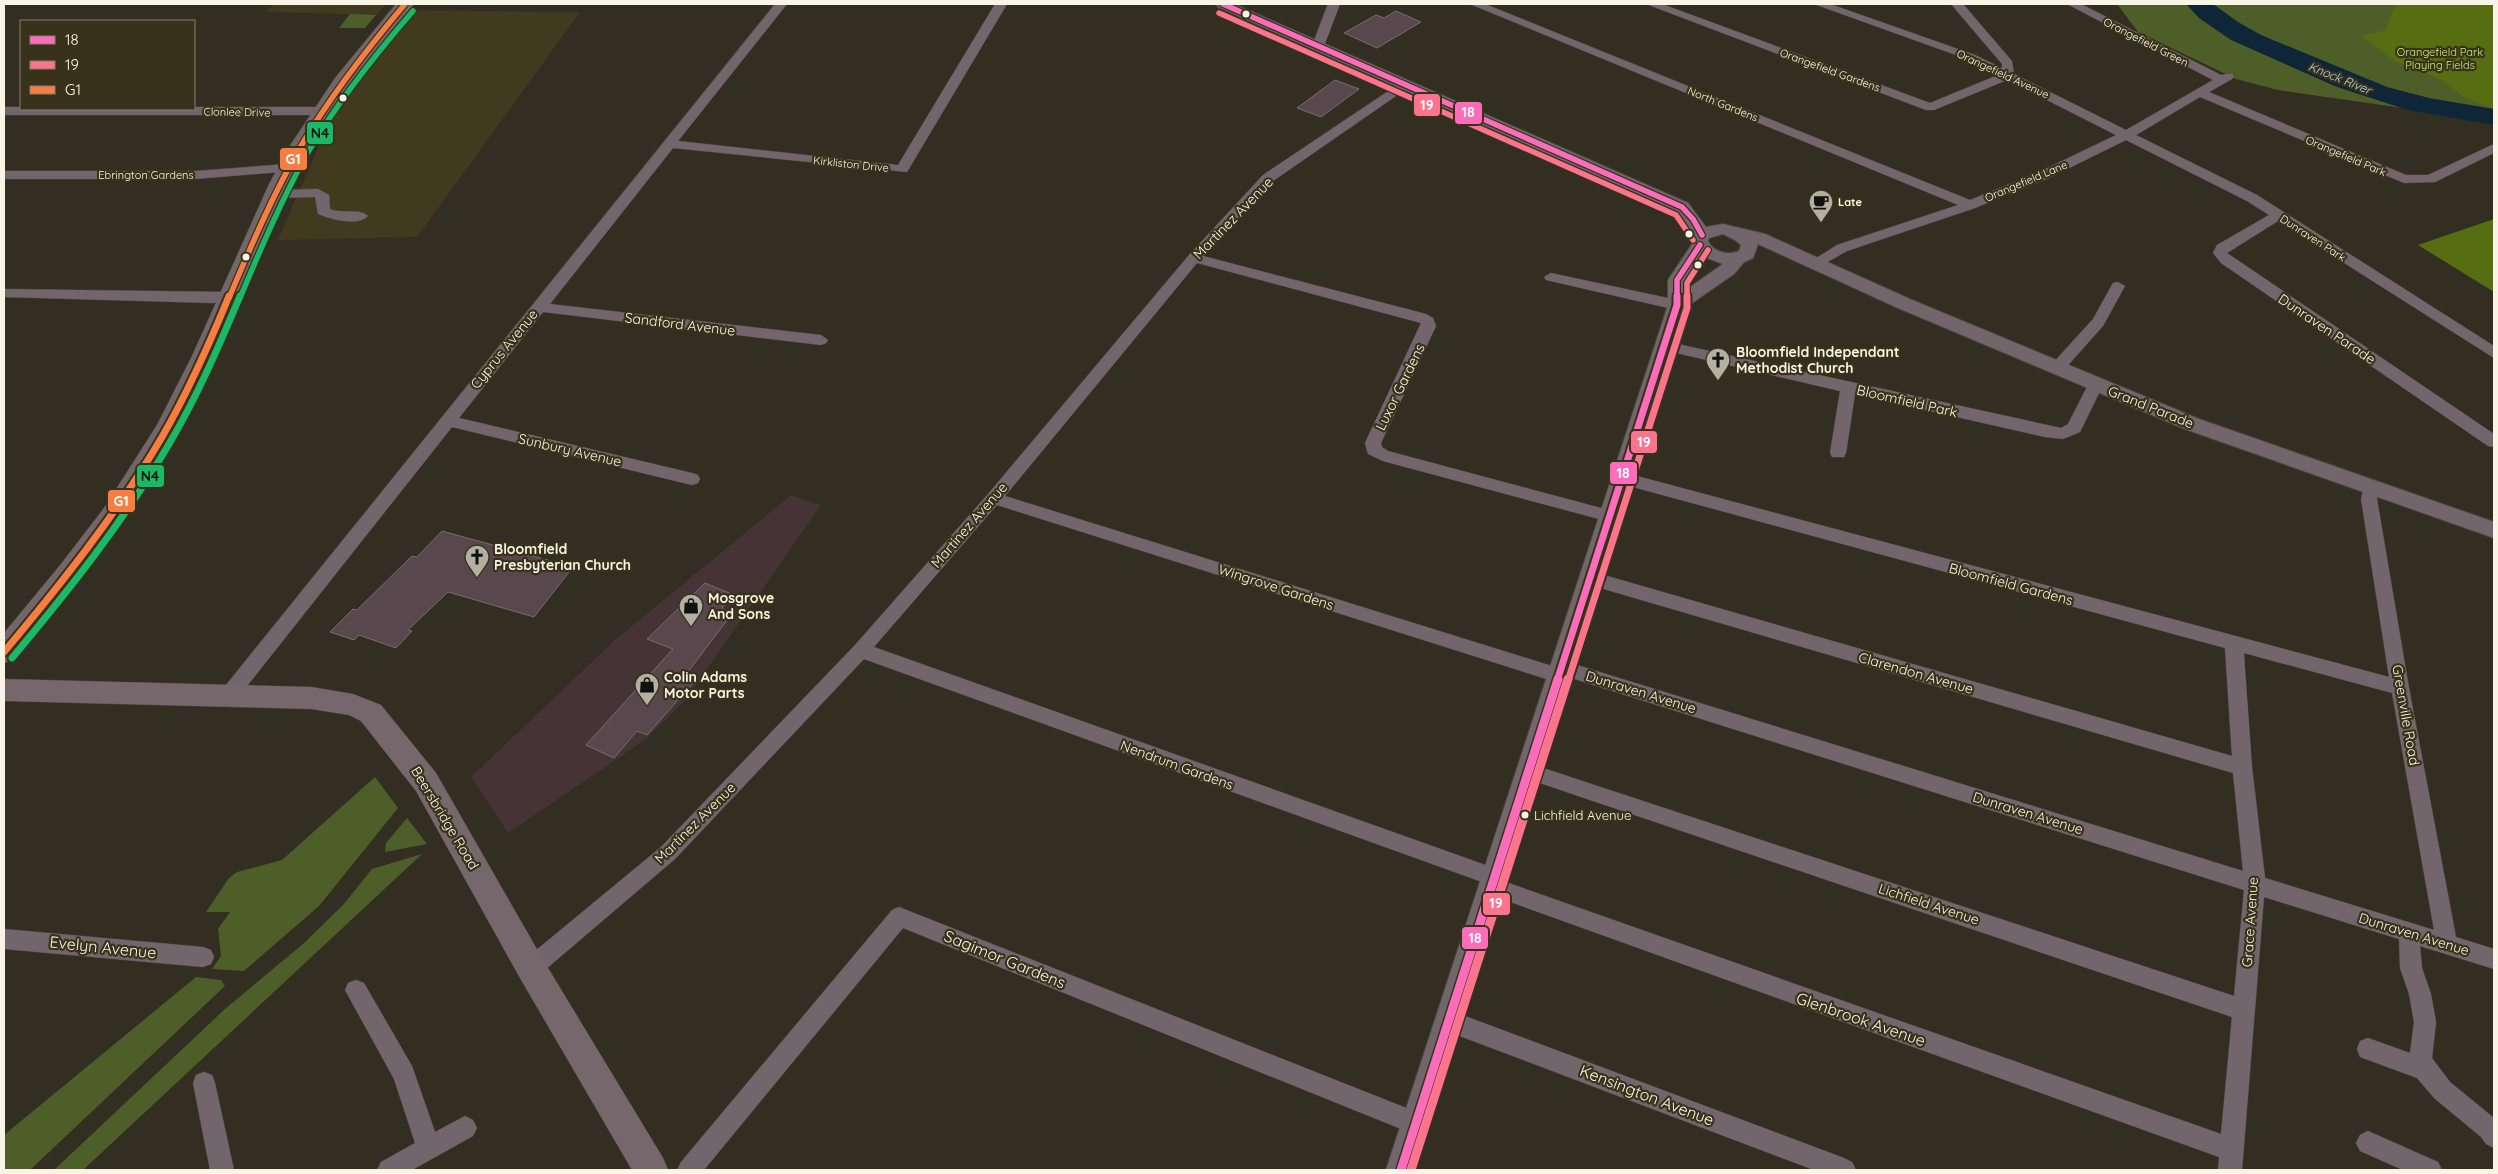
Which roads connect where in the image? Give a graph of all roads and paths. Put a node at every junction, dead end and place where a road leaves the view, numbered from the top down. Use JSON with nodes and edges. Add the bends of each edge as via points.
{"nodes":[{"id":1,"x":405,"y":4,"type":"edge"},
{"id":2,"x":781,"y":4,"type":"edge"},
{"id":3,"x":1001,"y":4,"type":"edge"},
{"id":4,"x":1224,"y":4,"type":"edge"},
{"id":5,"x":1334,"y":4,"type":"edge"},
{"id":6,"x":1476,"y":4,"type":"edge"},
{"id":7,"x":1652,"y":4,"type":"edge"},
{"id":8,"x":1820,"y":4,"type":"edge"},
{"id":9,"x":1957,"y":4,"type":"edge"},
{"id":10,"x":2073,"y":4,"type":"edge"},
{"id":11,"x":1318,"y":46,"type":"junction"},
{"id":12,"x":2008,"y":75,"type":"junction"},
{"id":13,"x":2224,"y":77,"type":"joint"},
{"id":14,"x":1405,"y":84,"type":"junction"},
{"id":15,"x":2199,"y":92,"type":"junction"},
{"id":16,"x":4,"y":111,"type":"edge"},
{"id":17,"x":321,"y":111,"type":"junction"},
{"id":18,"x":2126,"y":135,"type":"junction"},
{"id":19,"x":668,"y":144,"type":"junction"},
{"id":20,"x":2494,"y":148,"type":"edge"},
{"id":21,"x":288,"y":168,"type":"junction"},
{"id":22,"x":4,"y":175,"type":"edge"},
{"id":23,"x":276,"y":194,"type":"junction"},
{"id":24,"x":1970,"y":205,"type":"junction"},
{"id":25,"x":1682,"y":207,"type":"junction"},
{"id":26,"x":2278,"y":215,"type":"junction"},
{"id":27,"x":361,"y":216,"type":"dead end"},
{"id":28,"x":1736,"y":233,"type":"junction"},
{"id":29,"x":1701,"y":240,"type":"junction"},
{"id":30,"x":1194,"y":258,"type":"junction"},
{"id":31,"x":1741,"y":258,"type":"junction"},
{"id":32,"x":1815,"y":265,"type":"junction"},
{"id":33,"x":1551,"y":277,"type":"dead end"},
{"id":34,"x":2118,"y":286,"type":"dead end"},
{"id":35,"x":4,"y":293,"type":"edge"},
{"id":36,"x":230,"y":296,"type":"junction"},
{"id":37,"x":1677,"y":305,"type":"junction"},
{"id":38,"x":538,"y":307,"type":"junction"},
{"id":39,"x":822,"y":340,"type":"dead end"},
{"id":40,"x":1664,"y":346,"type":"junction"},
{"id":41,"x":2494,"y":353,"type":"edge"},
{"id":42,"x":2057,"y":368,"type":"junction"},
{"id":43,"x":2095,"y":385,"type":"junction"},
{"id":44,"x":1848,"y":388,"type":"junction"},
{"id":45,"x":447,"y":421,"type":"junction"},
{"id":46,"x":2494,"y":442,"type":"edge"},
{"id":47,"x":1838,"y":454,"type":"dead end"},
{"id":48,"x":1622,"y":478,"type":"junction"},
{"id":49,"x":692,"y":479,"type":"dead end"},
{"id":50,"x":2371,"y":486,"type":"junction"},
{"id":51,"x":994,"y":498,"type":"junction"},
{"id":52,"x":1610,"y":516,"type":"junction"},
{"id":53,"x":2494,"y":530,"type":"edge"},
{"id":54,"x":1590,"y":578,"type":"junction"},
{"id":55,"x":2234,"y":644,"type":"junction"},
{"id":56,"x":861,"y":650,"type":"junction"},
{"id":57,"x":4,"y":652,"type":"edge"},
{"id":58,"x":1560,"y":671,"type":"junction"},
{"id":59,"x":2400,"y":688,"type":"junction"},
{"id":60,"x":4,"y":690,"type":"edge"},
{"id":61,"x":229,"y":695,"type":"junction"},
{"id":62,"x":2242,"y":767,"type":"junction"},
{"id":63,"x":1528,"y":771,"type":"junction"},
{"id":64,"x":1493,"y":881,"type":"junction"},
{"id":65,"x":2254,"y":884,"type":"junction"},
{"id":66,"x":2409,"y":932,"type":"junction"},
{"id":67,"x":4,"y":939,"type":"edge"},
{"id":68,"x":2447,"y":944,"type":"junction"},
{"id":69,"x":203,"y":957,"type":"dead end"},
{"id":70,"x":2494,"y":959,"type":"edge"},
{"id":71,"x":531,"y":968,"type":"junction"},
{"id":72,"x":356,"y":990,"type":"dead end"},
{"id":73,"x":2243,"y":1010,"type":"junction"},
{"id":74,"x":1449,"y":1021,"type":"junction"},
{"id":75,"x":2368,"y":1049,"type":"dead end"},
{"id":76,"x":2425,"y":1070,"type":"junction"},
{"id":77,"x":204,"y":1084,"type":"dead end"},
{"id":78,"x":1416,"y":1123,"type":"junction"},
{"id":79,"x":465,"y":1128,"type":"dead end"},
{"id":80,"x":2494,"y":1136,"type":"edge"},
{"id":81,"x":2368,"y":1143,"type":"dead end"},
{"id":82,"x":428,"y":1148,"type":"junction"},
{"id":83,"x":2231,"y":1160,"type":"edge"},
{"id":84,"x":222,"y":1170,"type":"edge"},
{"id":85,"x":389,"y":1170,"type":"edge"},
{"id":86,"x":652,"y":1170,"type":"edge"},
{"id":87,"x":689,"y":1170,"type":"edge"},
{"id":88,"x":1401,"y":1170,"type":"edge"},
{"id":89,"x":1844,"y":1170,"type":"edge"},
{"id":90,"x":2430,"y":1170,"type":"edge"}],
"edges":[{"from":1,"to":17,"type":"main road"},
{"from":2,"to":19,"type":"street","name":"Cyprus Avenue"},
{"from":3,"to":19,"type":"street","name":"Kirkliston Drive","via":[[902,170]]},
{"from":4,"to":11,"type":"street"},
{"from":5,"to":11,"type":"street"},
{"from":6,"to":24,"type":"street","name":"North Gardens"},
{"from":7,"to":12,"type":"street","name":"Orangefield Gardens","via":[[1930,107]]},
{"from":8,"to":12,"type":"street","name":"Orangefield Avenue","via":[[1971,57]]},
{"from":9,"to":12,"type":"street","via":[[2008,64]]},
{"from":10,"to":13,"type":"street","name":"Orangefield Green"},
{"from":11,"to":14,"type":"street"},
{"from":12,"to":18,"type":"street","name":"Orangefield Avenue"},
{"from":13,"to":15,"type":"street","name":"Orangefield Lane"},
{"from":14,"to":25,"type":"street"},
{"from":14,"to":30,"type":"street","name":"Martinez Avenue","via":[[1268,178]]},
{"from":15,"to":18,"type":"street","name":"Orangefield Lane"},
{"from":15,"to":20,"type":"street","name":"Orangefield Park","via":[[2404,179],[2430,179]]},
{"from":16,"to":17,"type":"street","name":"Clonlee Drive"},
{"from":17,"to":21,"type":"main road"},
{"from":18,"to":24,"type":"street","name":"Orangefield Lane","via":[[2044,175]]},
{"from":18,"to":26,"type":"street","name":"Dunraven Park","via":[[2252,198]]},
{"from":19,"to":38,"type":"street","name":"Cyprus Avenue"},
{"from":21,"to":22,"type":"street","name":"Ebrington Gardens","via":[[195,175]]},
{"from":21,"to":23,"type":"main road"},
{"from":23,"to":27,"type":"street","via":[[318,193],[322,195],[323,211],[329,215]]},
{"from":23,"to":36,"type":"main road"},
{"from":24,"to":32,"type":"street","name":"Orangefield Lane","via":[[1842,248]]},
{"from":25,"to":28,"type":"street","via":[[1706,215]]},
{"from":25,"to":29,"type":"street","via":[[1694,219]]},
{"from":26,"to":41,"type":"street","name":"Dunraven Park"},
{"from":26,"to":46,"type":"street","name":"Dunraven Parade","via":[[2222,248],[2220,253]]},
{"from":28,"to":29,"type":"street","via":[[1715,230]]},
{"from":28,"to":31,"type":"street","via":[[1750,245],[1750,250]]},
{"from":28,"to":32,"type":"street","name":"Grand Parade","via":[[1759,238]]},
{"from":29,"to":31,"type":"street","name":"Grand Parade","via":[[1716,257]]},
{"from":29,"to":37,"type":"street","via":[[1677,280]]},
{"from":30,"to":51,"type":"street","name":"Martinez Avenue"},
{"from":30,"to":52,"type":"street","name":"Luxor Gardens","via":[[1428,321],[1429,326],[1373,443],[1374,450]]},
{"from":31,"to":32,"type":"street","name":"Grand Parade"},
{"from":31,"to":37,"type":"street"},
{"from":32,"to":42,"type":"street","name":"Grand Parade"},
{"from":33,"to":37,"type":"street"},
{"from":34,"to":42,"type":"street","via":[[2095,326]]},
{"from":35,"to":36,"type":"street"},
{"from":36,"to":57,"type":"main road","via":[[169,426],[146,464],[60,584]]},
{"from":37,"to":40,"type":"street"},
{"from":38,"to":39,"type":"street","name":"Sandford Avenue"},
{"from":38,"to":45,"type":"street","name":"Cyprus Avenue"},
{"from":40,"to":44,"type":"street","name":"Bloomfield Park"},
{"from":40,"to":48,"type":"street"},
{"from":42,"to":43,"type":"street","name":"Grand Parade"},
{"from":43,"to":44,"type":"street","name":"Bloomfield Park","via":[[2074,428],[2063,434]]},
{"from":43,"to":50,"type":"street","name":"Grand Parade","via":[[2192,424]]},
{"from":44,"to":47,"type":"street"},
{"from":45,"to":49,"type":"street","name":"Sunbury Avenue"},
{"from":45,"to":61,"type":"street","name":"Cyprus Avenue"},
{"from":48,"to":52,"type":"street"},
{"from":48,"to":55,"type":"street","name":"Bloomfield Gardens"},
{"from":50,"to":53,"type":"street","name":"Grand Parade"},
{"from":50,"to":59,"type":"street","name":"Greenville Road","via":[[2369,499]]},
{"from":51,"to":56,"type":"street","name":"Martinez Avenue"},
{"from":51,"to":58,"type":"street","name":"Wingrove Gardens"},
{"from":52,"to":54,"type":"street"},
{"from":54,"to":58,"type":"street"},
{"from":54,"to":62,"type":"street","name":"Clarendon Avenue"},
{"from":55,"to":59,"type":"street","name":"Bloomfield Gardens"},
{"from":55,"to":62,"type":"street","name":"Grace Avenue"},
{"from":56,"to":64,"type":"street","name":"Nendrum Gardens"},
{"from":56,"to":71,"type":"street","name":"Martinez Avenue","via":[[668,853]]},
{"from":58,"to":63,"type":"street"},
{"from":58,"to":65,"type":"street","name":"Dunraven Avenue"},
{"from":59,"to":68,"type":"street","name":"Greenville Road"},
{"from":60,"to":61,"type":"main road","name":"Beersbridge Road"},
{"from":61,"to":71,"type":"main road","name":"Beersbridge Road","via":[[333,701],[371,713],[426,782]]},
{"from":62,"to":65,"type":"street","name":"Grace Avenue"},
{"from":63,"to":64,"type":"street"},
{"from":63,"to":73,"type":"street","name":"Lichfield Avenue"},
{"from":64,"to":74,"type":"street"},
{"from":64,"to":83,"type":"street","name":"Glenbrook Avenue"},
{"from":65,"to":66,"type":"street","name":"Dunraven Avenue"},
{"from":65,"to":73,"type":"street","name":"Grace Avenue"},
{"from":66,"to":68,"type":"street","name":"Dunraven Avenue"},
{"from":66,"to":76,"type":"street","via":[[2411,968],[2425,1022],[2420,1058]]},
{"from":67,"to":69,"type":"street","name":"Evelyn Avenue"},
{"from":68,"to":70,"type":"street","name":"Dunraven Avenue"},
{"from":71,"to":86,"type":"main road","name":"Beersbridge Road"},
{"from":72,"to":82,"type":"street","via":[[404,1074]]},
{"from":73,"to":83,"type":"street","name":"Grace Avenue"},
{"from":74,"to":78,"type":"street"},
{"from":74,"to":89,"type":"street","name":"Kensington Avenue"},
{"from":75,"to":76,"type":"street"},
{"from":76,"to":80,"type":"street","via":[[2432,1081]]},
{"from":77,"to":84,"type":"street"},
{"from":78,"to":87,"type":"street","name":"Sagimor Gardens","via":[[899,917]]},
{"from":78,"to":88,"type":"street"},
{"from":79,"to":82,"type":"street"},
{"from":81,"to":90,"type":"street"},
{"from":82,"to":85,"type":"street"}]}
